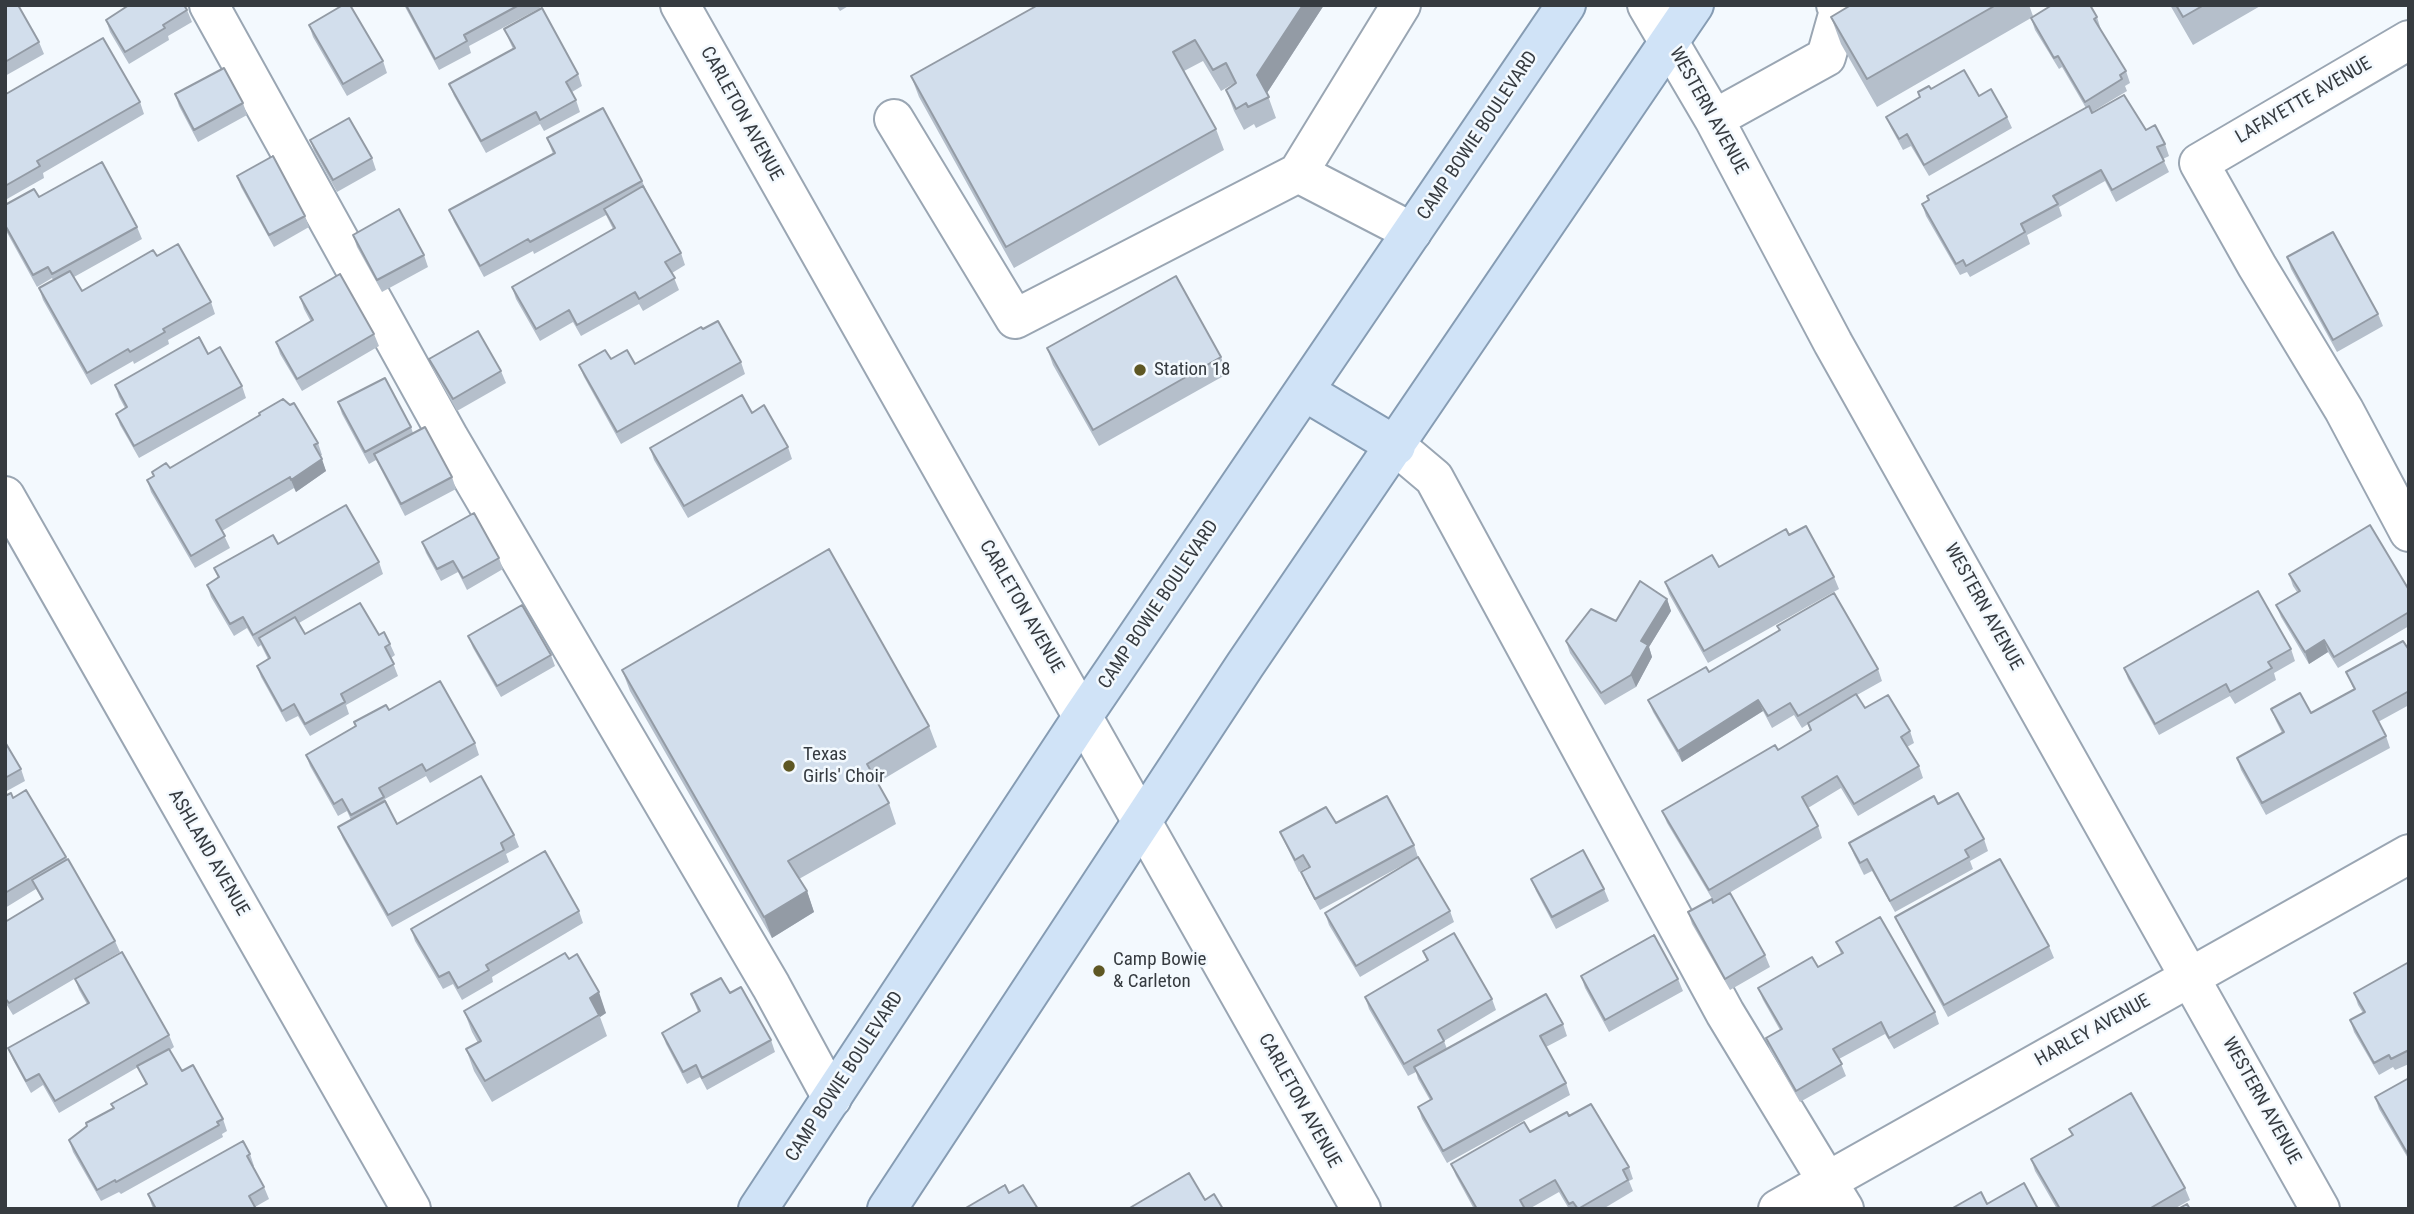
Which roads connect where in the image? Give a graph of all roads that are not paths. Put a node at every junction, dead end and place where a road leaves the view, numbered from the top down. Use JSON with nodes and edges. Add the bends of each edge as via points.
{"nodes":[{"id":1,"x":209,"y":5,"type":"edge"},
{"id":2,"x":680,"y":5,"type":"edge"},
{"id":3,"x":1401,"y":5,"type":"edge"},
{"id":4,"x":1566,"y":5,"type":"edge"},
{"id":5,"x":1647,"y":5,"type":"edge"},
{"id":6,"x":1694,"y":5,"type":"edge"},
{"id":7,"x":1836,"y":5,"type":"edge"},
{"id":8,"x":2409,"y":40,"type":"edge"},
{"id":9,"x":1669,"y":41,"type":"junction"},
{"id":10,"x":894,"y":119,"type":"dead end"},
{"id":11,"x":1714,"y":119,"type":"junction"},
{"id":12,"x":1298,"y":173,"type":"junction"},
{"id":13,"x":1412,"y":232,"type":"junction"},
{"id":14,"x":1304,"y":391,"type":"junction"},
{"id":15,"x":1396,"y":446,"type":"junction"},
{"id":16,"x":5,"y":496,"type":"edge"},
{"id":17,"x":2409,"y":532,"type":"edge"},
{"id":18,"x":1083,"y":716,"type":"junction"},
{"id":19,"x":1143,"y":823,"type":"junction"},
{"id":20,"x":2409,"y":853,"type":"edge"},
{"id":21,"x":2191,"y":976,"type":"junction"},
{"id":22,"x":832,"y":1098,"type":"junction"},
{"id":23,"x":1836,"y":1194,"type":"edge"},
{"id":24,"x":889,"y":1208,"type":"edge"},
{"id":25,"x":411,"y":1209,"type":"edge"},
{"id":26,"x":758,"y":1209,"type":"edge"},
{"id":27,"x":1361,"y":1209,"type":"edge"},
{"id":28,"x":1778,"y":1209,"type":"edge"},
{"id":29,"x":2320,"y":1209,"type":"edge"}],
"edges":[{"from":1,"to":22,"type":"street","via":[[449,438]]},
{"from":2,"to":18,"type":"street","name":"CARLETON AVENUE"},
{"from":3,"to":12,"type":"street"},
{"from":4,"to":13,"type":"main road","name":"CAMP BOWIE BOULEVARD"},
{"from":5,"to":9,"type":"street","name":"WESTERN AVENUE"},
{"from":6,"to":9,"type":"main road"},
{"from":7,"to":11,"type":"street","via":[[1839,11],[1826,57]]},
{"from":8,"to":17,"type":"street","name":"LAFAYETTE AVENUE","via":[[2199,163]]},
{"from":9,"to":11,"type":"street","name":"WESTERN AVENUE"},
{"from":9,"to":15,"type":"main road"},
{"from":10,"to":12,"type":"street","via":[[1015,319]]},
{"from":11,"to":21,"type":"street","name":"WESTERN AVENUE","via":[[1833,343]]},
{"from":12,"to":13,"type":"street"},
{"from":13,"to":14,"type":"main road","name":"CAMP BOWIE BOULEVARD"},
{"from":14,"to":15,"type":"main road"},
{"from":14,"to":18,"type":"main road","name":"CAMP BOWIE BOULEVARD"},
{"from":15,"to":19,"type":"main road"},
{"from":15,"to":23,"type":"street","via":[[1434,478],[1718,1001]]},
{"from":16,"to":25,"type":"street","name":"ASHLAND AVENUE"},
{"from":18,"to":19,"type":"street","name":"CARLETON AVENUE"},
{"from":18,"to":22,"type":"main road","name":"CAMP BOWIE BOULEVARD"},
{"from":19,"to":24,"type":"main road"},
{"from":19,"to":27,"type":"street","name":"CARLETON AVENUE"},
{"from":20,"to":21,"type":"street","name":"HARLEY AVENUE"},
{"from":21,"to":23,"type":"street","name":"HARLEY AVENUE"},
{"from":21,"to":29,"type":"street","name":"WESTERN AVENUE"},
{"from":22,"to":26,"type":"main road","name":"CAMP BOWIE BOULEVARD"},
{"from":23,"to":28,"type":"street","name":"HARLEY AVENUE"}]}
